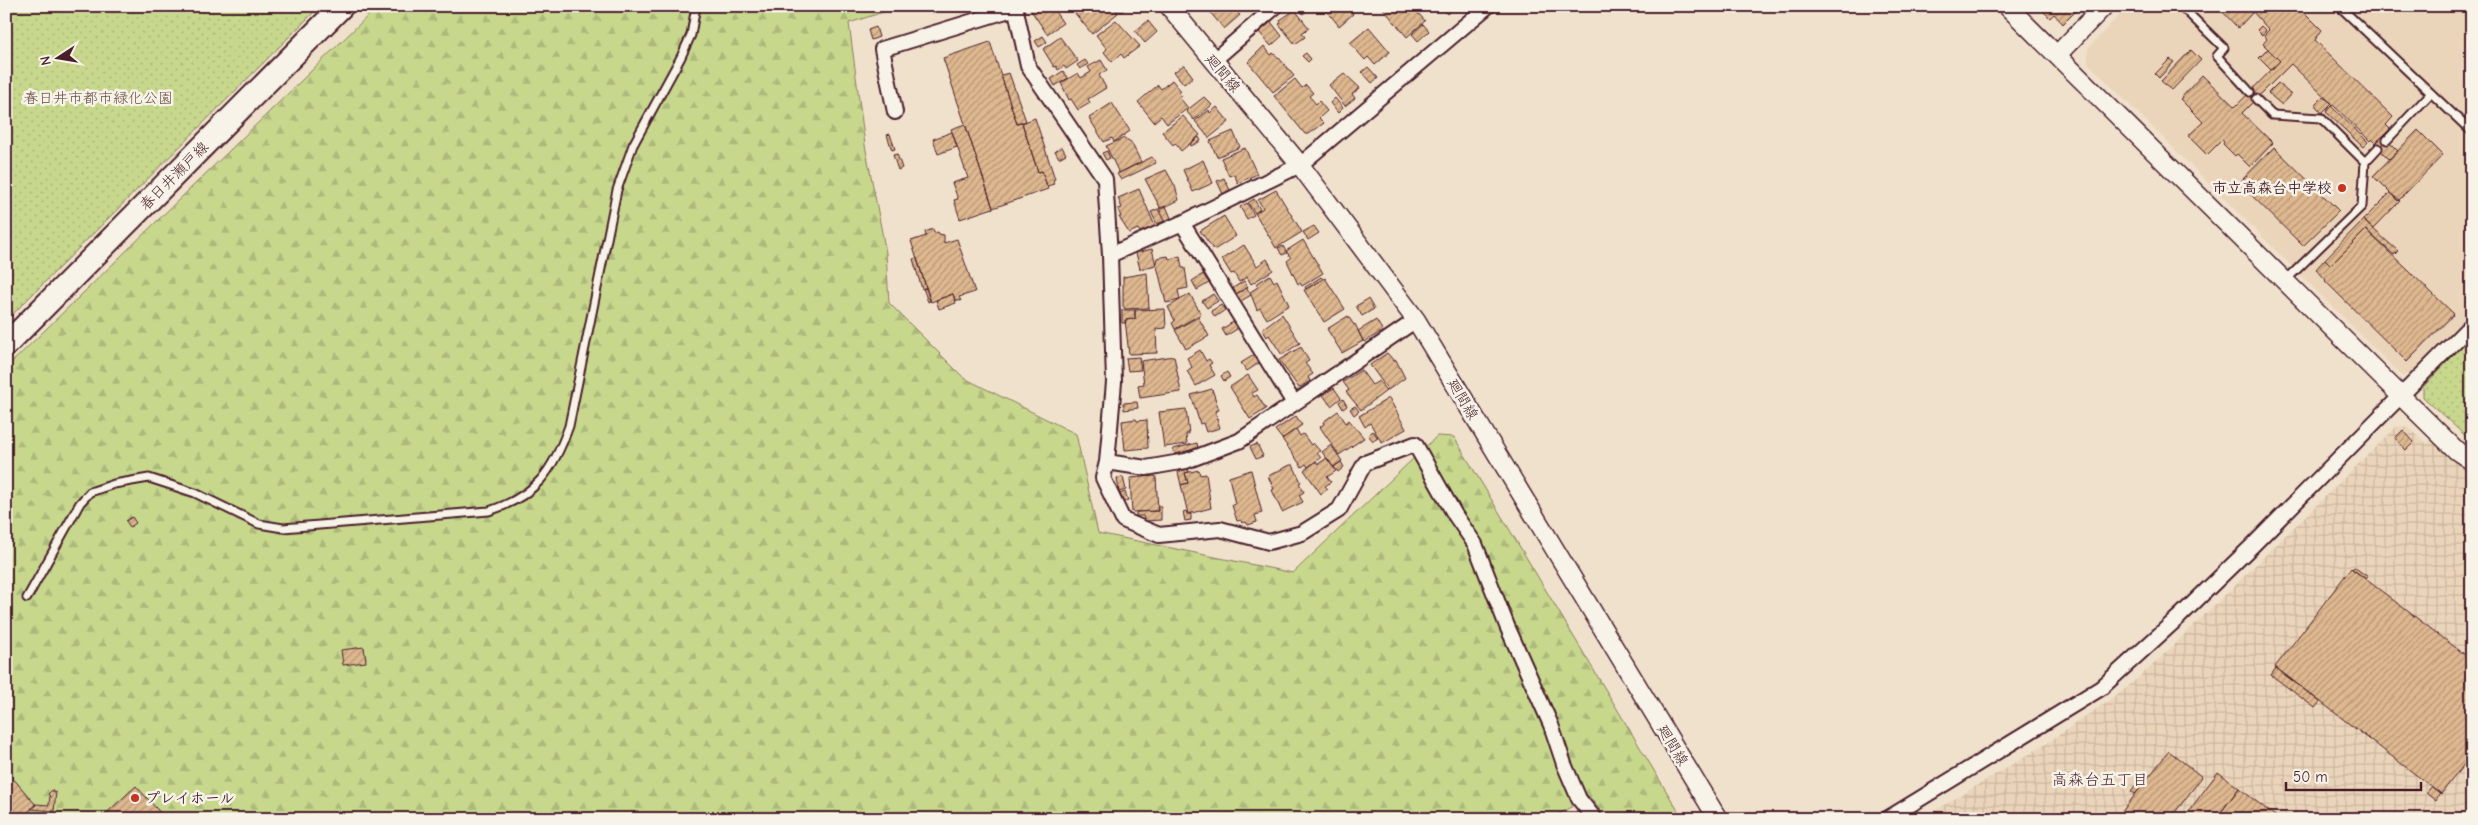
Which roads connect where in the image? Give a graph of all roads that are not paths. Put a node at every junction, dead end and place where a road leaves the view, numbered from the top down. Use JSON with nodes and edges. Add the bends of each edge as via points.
{"nodes":[{"id":1,"x":342,"y":6,"type":"edge"},
{"id":2,"x":696,"y":6,"type":"edge"},
{"id":3,"x":1169,"y":6,"type":"edge"},
{"id":4,"x":1276,"y":6,"type":"edge"},
{"id":5,"x":1488,"y":6,"type":"edge"},
{"id":6,"x":2007,"y":6,"type":"edge"},
{"id":7,"x":2104,"y":6,"type":"edge"},
{"id":8,"x":2181,"y":6,"type":"edge"},
{"id":9,"x":2339,"y":6,"type":"edge"},
{"id":10,"x":1016,"y":7,"type":"edge"},
{"id":11,"x":2056,"y":55,"type":"junction"},
{"id":12,"x":1213,"y":61,"type":"junction"},
{"id":13,"x":2250,"y":92,"type":"dead end"},
{"id":14,"x":2431,"y":92,"type":"junction"},
{"id":15,"x":2256,"y":99,"type":"dead end"},
{"id":16,"x":895,"y":112,"type":"dead end"},
{"id":17,"x":2472,"y":132,"type":"edge"},
{"id":18,"x":2386,"y":140,"type":"dead end"},
{"id":19,"x":2378,"y":148,"type":"dead end"},
{"id":20,"x":2365,"y":162,"type":"junction"},
{"id":21,"x":1300,"y":165,"type":"junction"},
{"id":22,"x":1182,"y":223,"type":"junction"},
{"id":23,"x":1110,"y":255,"type":"junction"},
{"id":24,"x":2285,"y":282,"type":"junction"},
{"id":25,"x":1416,"y":320,"type":"junction"},
{"id":26,"x":2472,"y":324,"type":"edge"},
{"id":27,"x":6,"y":345,"type":"edge"},
{"id":28,"x":2401,"y":396,"type":"junction"},
{"id":29,"x":1294,"y":403,"type":"junction"},
{"id":30,"x":2472,"y":461,"type":"edge"},
{"id":31,"x":1107,"y":462,"type":"junction"},
{"id":32,"x":27,"y":598,"type":"dead end"},
{"id":33,"x":1596,"y":819,"type":"edge"},
{"id":34,"x":1718,"y":819,"type":"edge"},
{"id":35,"x":1887,"y":819,"type":"edge"}],
"edges":[{"from":1,"to":27,"type":"main road","name":"春日井瀬戸線"},
{"from":2,"to":32,"type":"lane","via":[[684,50],[633,145],[617,190],[559,455],[543,478],[527,493],[510,504],[489,511],[283,528],[259,524],[195,493],[149,478],[114,484],[90,492],[80,503]]},
{"from":3,"to":12,"type":"street","name":"廻間線"},
{"from":4,"to":12,"type":"street"},
{"from":5,"to":21,"type":"street"},
{"from":6,"to":11,"type":"street"},
{"from":7,"to":11,"type":"street"},
{"from":8,"to":13,"type":"lane","via":[[2224,48],[2217,56]]},
{"from":9,"to":14,"type":"lane"},
{"from":10,"to":16,"type":"street","via":[[882,49]]},
{"from":10,"to":23,"type":"street","via":[[1028,66],[1105,179]]},
{"from":11,"to":24,"type":"street"},
{"from":12,"to":21,"type":"street","name":"廻間線"},
{"from":14,"to":17,"type":"lane"},
{"from":14,"to":18,"type":"lane"},
{"from":15,"to":20,"type":"lane","via":[[2272,114],[2322,118]]},
{"from":19,"to":20,"type":"lane"},
{"from":20,"to":24,"type":"lane","via":[[2362,206]]},
{"from":21,"to":22,"type":"street"},
{"from":21,"to":25,"type":"street","name":"廻間線"},
{"from":22,"to":23,"type":"street"},
{"from":22,"to":29,"type":"street"},
{"from":23,"to":31,"type":"street","via":[[1114,382]]},
{"from":24,"to":28,"type":"street"},
{"from":25,"to":29,"type":"street"},
{"from":25,"to":34,"type":"street","name":"廻間線"},
{"from":26,"to":28,"type":"street"},
{"from":28,"to":30,"type":"street","via":[[2457,451]]},
{"from":28,"to":35,"type":"street","via":[[2187,609],[2100,688]]},
{"from":29,"to":31,"type":"street","via":[[1239,441],[1186,461],[1146,468]]},
{"from":31,"to":33,"type":"street","via":[[1103,478],[1123,520],[1159,535],[1220,529],[1269,542],[1302,533],[1339,510],[1365,463],[1415,444],[1475,544],[1579,799]]}]}
